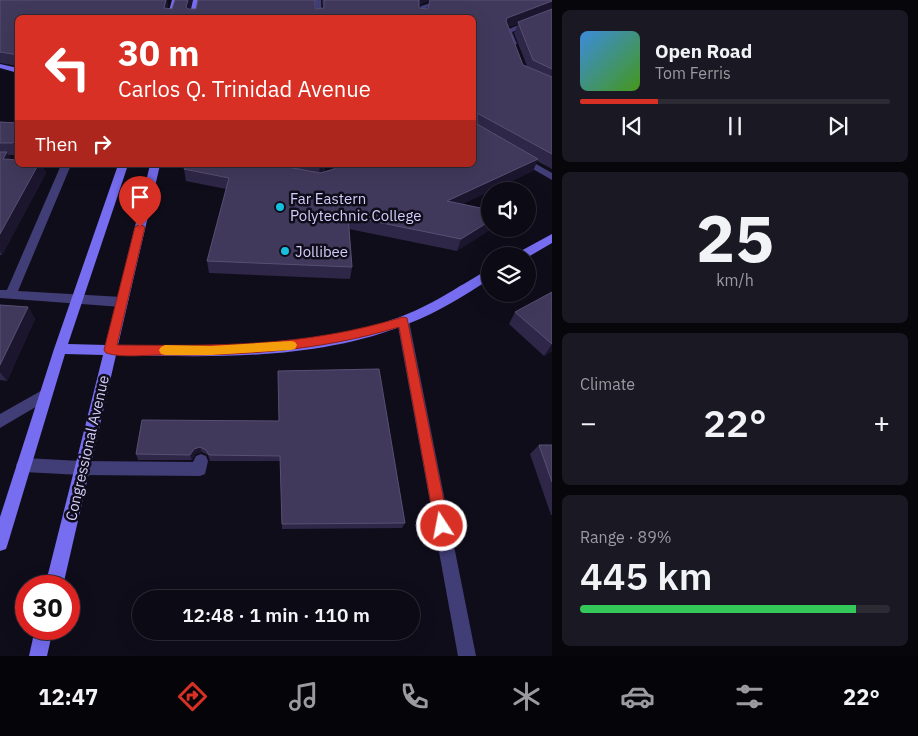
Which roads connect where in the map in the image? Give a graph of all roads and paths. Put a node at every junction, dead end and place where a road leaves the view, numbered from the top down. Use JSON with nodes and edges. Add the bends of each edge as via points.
{"nodes":[{"id":1,"x":196,"y":0,"type":"edge"},
{"id":2,"x":318,"y":0,"type":"edge"},
{"id":3,"x":446,"y":0,"type":"edge"},
{"id":4,"x":175,"y":2,"type":"edge"},
{"id":5,"x":164,"y":4,"type":"edge"},
{"id":6,"x":552,"y":14,"type":"edge"},
{"id":7,"x":171,"y":15,"type":"edge"},
{"id":8,"x":193,"y":15,"type":"edge"},
{"id":9,"x":319,"y":15,"type":"edge"},
{"id":10,"x":421,"y":15,"type":"edge"},
{"id":11,"x":518,"y":56,"type":"edge"},
{"id":12,"x":0,"y":66,"type":"edge"},
{"id":13,"x":15,"y":70,"type":"edge"},
{"id":14,"x":513,"y":153,"type":"edge"},
{"id":15,"x":65,"y":167,"type":"edge"},
{"id":16,"x":121,"y":167,"type":"edge"},
{"id":17,"x":155,"y":167,"type":"edge"},
{"id":18,"x":552,"y":177,"type":"edge"},
{"id":19,"x":552,"y":238,"type":"edge"},
{"id":20,"x":536,"y":247,"type":"edge"},
{"id":21,"x":481,"y":279,"type":"edge"},
{"id":22,"x":6,"y":294,"type":"edge"},
{"id":23,"x":78,"y":299,"type":"junction"},
{"id":24,"x":122,"y":302,"type":"junction"},
{"id":25,"x":403,"y":321,"type":"junction"},
{"id":26,"x":60,"y":349,"type":"junction"},
{"id":27,"x":110,"y":350,"type":"junction"},
{"id":28,"x":46,"y":394,"type":"junction"},
{"id":29,"x":0,"y":422,"type":"edge"},
{"id":30,"x":201,"y":461,"type":"dead end"},
{"id":31,"x":24,"y":464,"type":"junction"},
{"id":32,"x":81,"y":468,"type":"junction"},
{"id":33,"x":0,"y":543,"type":"edge"},
{"id":34,"x":57,"y":575,"type":"edge"},
{"id":35,"x":42,"y":640,"type":"edge"},
{"id":36,"x":38,"y":656,"type":"edge"},
{"id":37,"x":467,"y":656,"type":"edge"}],
"edges":[{"from":1,"to":8,"type":"main road"},
{"from":2,"to":9,"type":"street"},
{"from":3,"to":10,"type":"street","via":[[423,7]]},
{"from":4,"to":5,"type":"street"},
{"from":4,"to":7,"type":"main road"},
{"from":6,"to":11,"type":"street","via":[[508,31]]},
{"from":12,"to":13,"type":"main road"},
{"from":14,"to":18,"type":"street"},
{"from":15,"to":22,"type":"street"},
{"from":16,"to":23,"type":"main road"},
{"from":17,"to":24,"type":"main road","name":"Congressional Avenue"},
{"from":19,"to":20,"type":"main road"},
{"from":21,"to":25,"type":"main road"},
{"from":22,"to":23,"type":"street"},
{"from":23,"to":24,"type":"street"},
{"from":23,"to":26,"type":"main road"},
{"from":24,"to":27,"type":"main road","name":"Congressional Avenue"},
{"from":25,"to":27,"type":"main road","via":[[354,335],[266,348]]},
{"from":25,"to":37,"type":"street"},
{"from":26,"to":27,"type":"main road"},
{"from":26,"to":28,"type":"main road"},
{"from":27,"to":32,"type":"main road","name":"Congressional Avenue"},
{"from":28,"to":29,"type":"street"},
{"from":28,"to":31,"type":"main road"},
{"from":30,"to":32,"type":"street","via":[[200,469]]},
{"from":31,"to":32,"type":"street"},
{"from":31,"to":33,"type":"main road"},
{"from":32,"to":34,"type":"main road","name":"Congressional Avenue"},
{"from":35,"to":36,"type":"main road"}]}
